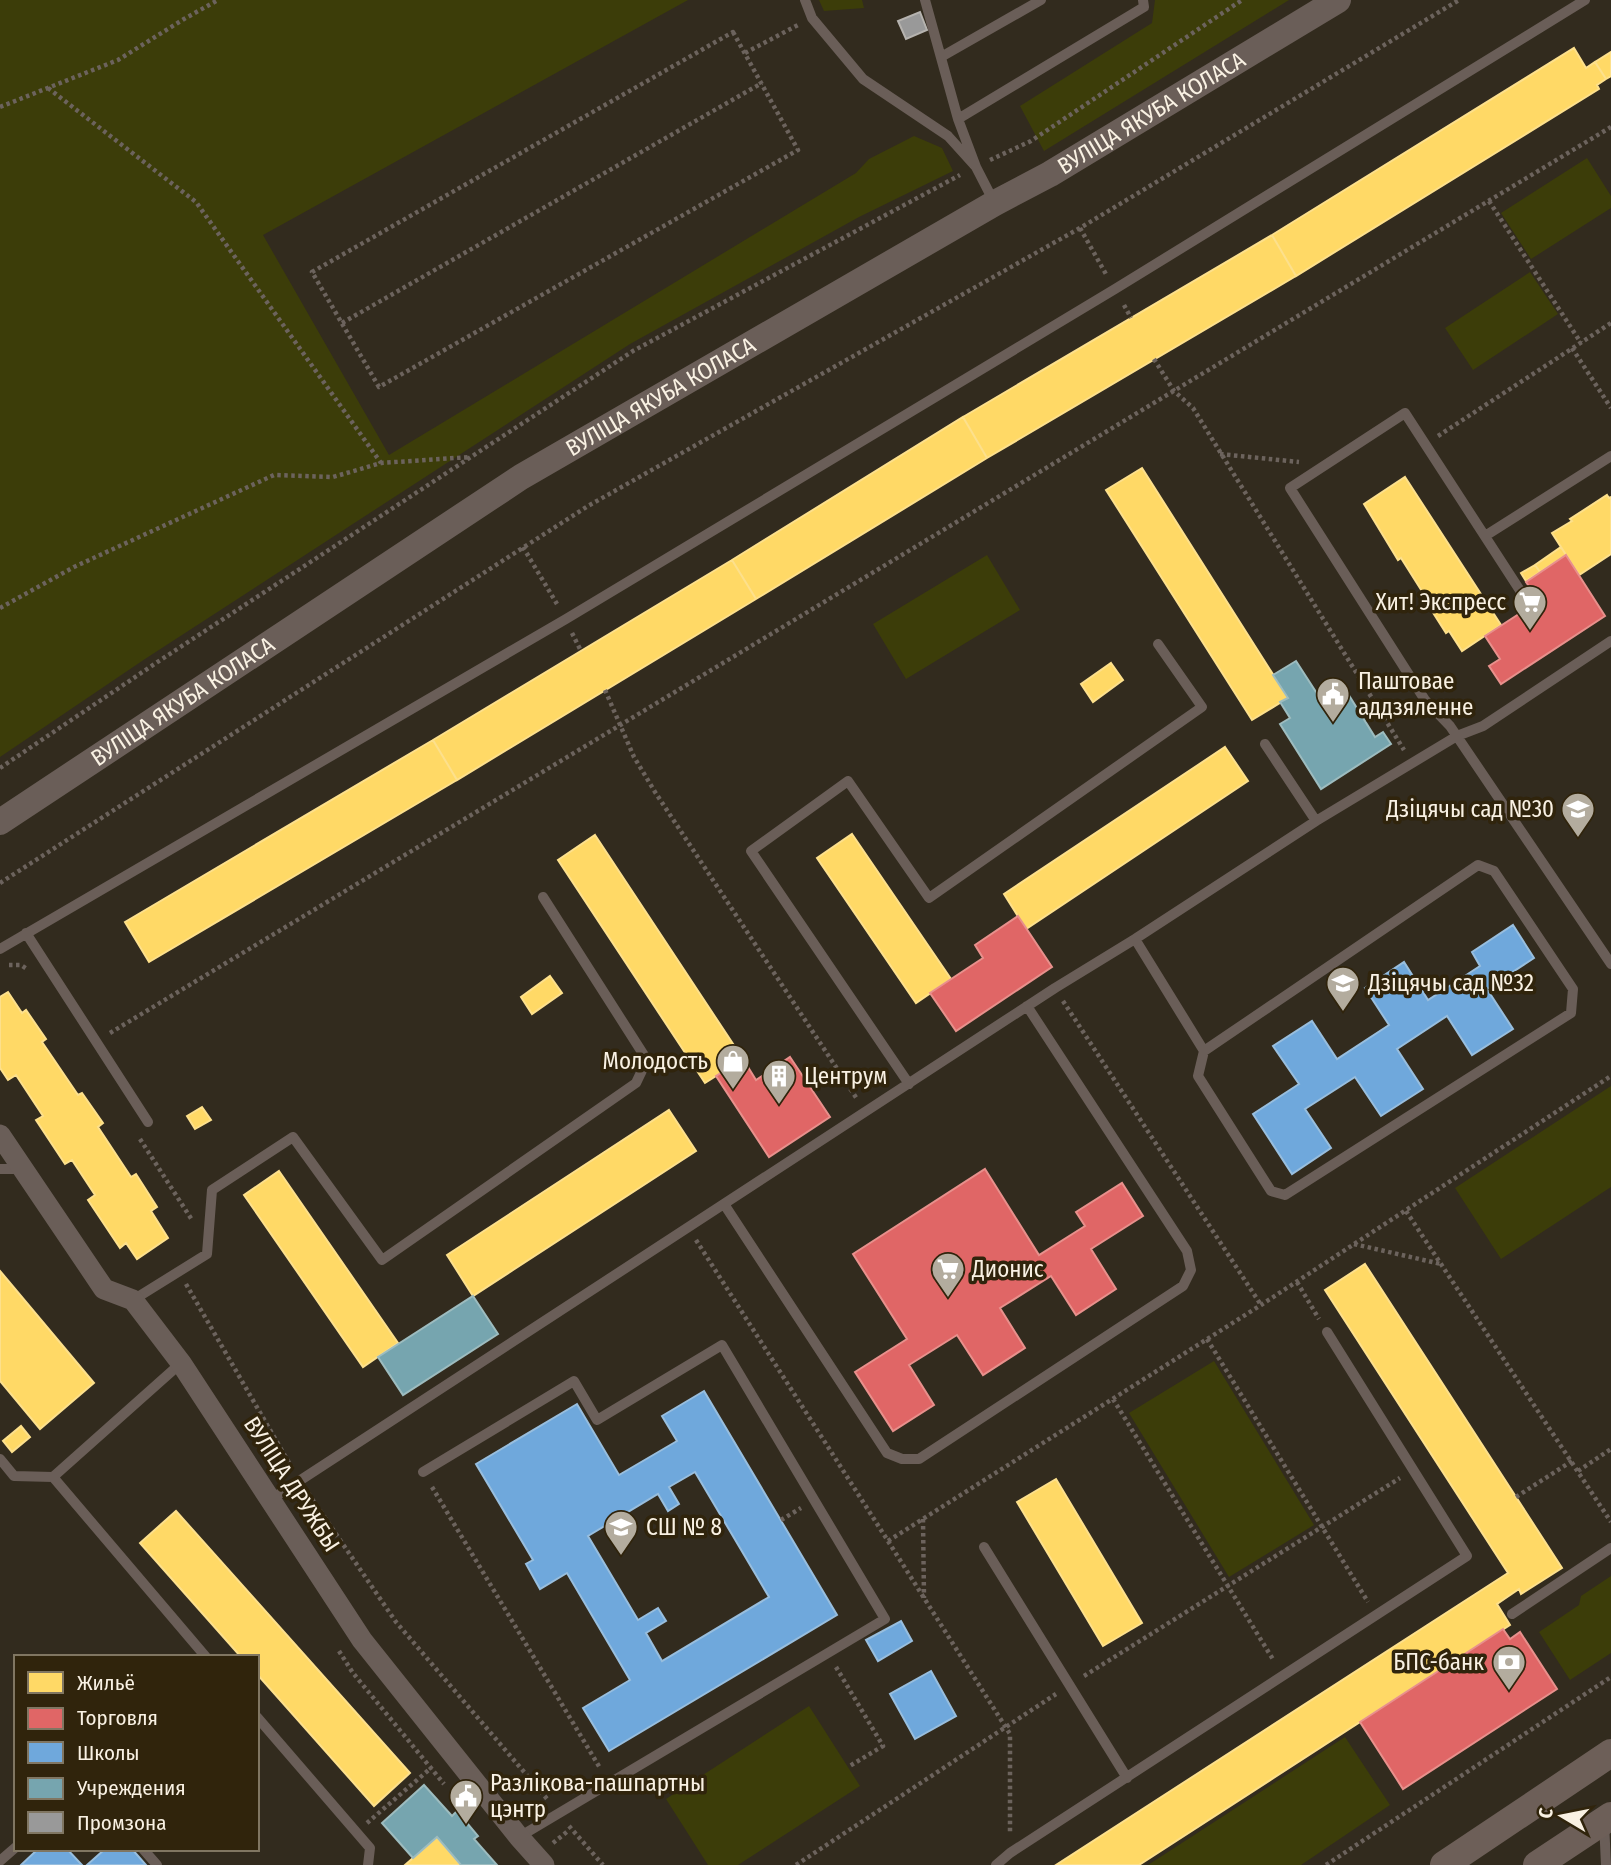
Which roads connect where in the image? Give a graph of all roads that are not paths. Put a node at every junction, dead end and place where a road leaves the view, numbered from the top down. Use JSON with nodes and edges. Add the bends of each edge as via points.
{"nodes":[{"id":1,"x":805,"y":0,"type":"edge"},
{"id":2,"x":925,"y":0,"type":"edge"},
{"id":3,"x":1041,"y":0,"type":"edge"},
{"id":4,"x":1143,"y":0,"type":"edge"},
{"id":5,"x":1338,"y":0,"type":"edge"},
{"id":6,"x":1586,"y":0,"type":"edge"},
{"id":7,"x":941,"y":57,"type":"junction"},
{"id":8,"x":958,"y":119,"type":"junction"},
{"id":9,"x":976,"y":167,"type":"junction"},
{"id":10,"x":995,"y":203,"type":"junction"},
{"id":11,"x":1611,"y":456,"type":"edge"},
{"id":12,"x":1485,"y":536,"type":"junction"},
{"id":13,"x":1523,"y":595,"type":"dead end"},
{"id":14,"x":1611,"y":641,"type":"edge"},
{"id":15,"x":1158,"y":644,"type":"dead end"},
{"id":16,"x":1457,"y":736,"type":"junction"},
{"id":17,"x":1265,"y":744,"type":"dead end"},
{"id":18,"x":1316,"y":821,"type":"junction"},
{"id":19,"x":0,"y":822,"type":"edge"},
{"id":20,"x":543,"y":898,"type":"dead end"},
{"id":21,"x":26,"y":933,"type":"junction"},
{"id":22,"x":1135,"y":939,"type":"junction"},
{"id":23,"x":0,"y":949,"type":"edge"},
{"id":24,"x":1611,"y":964,"type":"edge"},
{"id":25,"x":1027,"y":1006,"type":"junction"},
{"id":26,"x":1204,"y":1051,"type":"junction"},
{"id":27,"x":909,"y":1084,"type":"junction"},
{"id":28,"x":148,"y":1122,"type":"dead end"},
{"id":29,"x":0,"y":1135,"type":"edge"},
{"id":30,"x":0,"y":1169,"type":"edge"},
{"id":31,"x":22,"y":1169,"type":"junction"},
{"id":32,"x":724,"y":1204,"type":"junction"},
{"id":33,"x":133,"y":1300,"type":"junction"},
{"id":34,"x":1327,"y":1332,"type":"road end"},
{"id":35,"x":181,"y":1363,"type":"junction"},
{"id":36,"x":0,"y":1459,"type":"edge"},
{"id":37,"x":423,"y":1472,"type":"road end"},
{"id":38,"x":52,"y":1477,"type":"junction"},
{"id":39,"x":270,"y":1500,"type":"junction"},
{"id":40,"x":984,"y":1547,"type":"dead end"},
{"id":41,"x":1611,"y":1548,"type":"edge"},
{"id":42,"x":1512,"y":1614,"type":"dead end"},
{"id":43,"x":204,"y":1655,"type":"edge"},
{"id":44,"x":259,"y":1719,"type":"edge"},
{"id":45,"x":1611,"y":1754,"type":"edge"},
{"id":46,"x":1127,"y":1778,"type":"junction"},
{"id":47,"x":1608,"y":1818,"type":"edge"},
{"id":48,"x":519,"y":1837,"type":"junction"},
{"id":49,"x":14,"y":1849,"type":"edge"},
{"id":50,"x":145,"y":1851,"type":"edge"},
{"id":51,"x":0,"y":1861,"type":"edge"},
{"id":52,"x":157,"y":1865,"type":"edge"},
{"id":53,"x":368,"y":1865,"type":"edge"},
{"id":54,"x":544,"y":1865,"type":"edge"},
{"id":55,"x":996,"y":1865,"type":"edge"},
{"id":56,"x":1444,"y":1865,"type":"edge"},
{"id":57,"x":1537,"y":1865,"type":"edge"},
{"id":58,"x":1606,"y":1865,"type":"edge"}],
"edges":[{"from":1,"to":9,"type":"lane","via":[[812,18],[863,79],[948,136]]},
{"from":2,"to":7,"type":"lane"},
{"from":3,"to":7,"type":"lane"},
{"from":4,"to":8,"type":"lane","via":[[1144,6]]},
{"from":5,"to":10,"type":"street","name":"ВУЛІЦА ЯКУБА КОЛАСА"},
{"from":6,"to":21,"type":"lane","via":[[565,619]]},
{"from":7,"to":8,"type":"lane"},
{"from":8,"to":9,"type":"lane"},
{"from":9,"to":10,"type":"lane"},
{"from":10,"to":19,"type":"street","name":"ВУЛІЦА ЯКУБА КОЛАСА","via":[[521,477]]},
{"from":11,"to":12,"type":"lane"},
{"from":12,"to":13,"type":"lane"},
{"from":12,"to":16,"type":"lane","via":[[1405,413],[1290,488],[1425,700]]},
{"from":14,"to":16,"type":"lane","via":[[1483,726]]},
{"from":15,"to":27,"type":"lane","via":[[1202,707],[929,898],[848,780],[751,851]]},
{"from":16,"to":18,"type":"lane"},
{"from":16,"to":24,"type":"lane"},
{"from":17,"to":18,"type":"lane"},
{"from":18,"to":22,"type":"lane"},
{"from":20,"to":33,"type":"lane","via":[[647,1060],[636,1083],[382,1260],[293,1137],[212,1189],[207,1254]]},
{"from":21,"to":23,"type":"lane"},
{"from":21,"to":28,"type":"lane"},
{"from":22,"to":25,"type":"lane"},
{"from":22,"to":26,"type":"lane"},
{"from":25,"to":27,"type":"lane"},
{"from":25,"to":32,"type":"lane","via":[[1187,1251],[1191,1270],[1183,1286],[919,1459],[887,1453]]},
{"from":26,"to":26,"type":"lane","via":[[1198,1076],[1271,1191],[1285,1195],[1571,1013],[1573,989],[1494,871],[1478,864]]},
{"from":27,"to":32,"type":"lane"},
{"from":29,"to":31,"type":"street","name":"ВУЛІЦА ДРУЖБЫ"},
{"from":30,"to":31,"type":"lane"},
{"from":31,"to":33,"type":"street","name":"ВУЛІЦА ДРУЖБЫ","via":[[104,1289]]},
{"from":32,"to":39,"type":"lane"},
{"from":33,"to":35,"type":"street","name":"ВУЛІЦА ДРУЖБЫ"},
{"from":34,"to":46,"type":"lane","via":[[1466,1556]]},
{"from":35,"to":38,"type":"lane"},
{"from":35,"to":39,"type":"street","name":"ВУЛІЦА ДРУЖБЫ"},
{"from":36,"to":38,"type":"lane","via":[[15,1476]]},
{"from":37,"to":48,"type":"lane","via":[[574,1381],[597,1420],[722,1345],[885,1619]]},
{"from":38,"to":43,"type":"lane"},
{"from":39,"to":48,"type":"street","name":"ВУЛІЦА ДРУЖБЫ","via":[[362,1640]]},
{"from":40,"to":46,"type":"lane"},
{"from":41,"to":42,"type":"lane"},
{"from":44,"to":53,"type":"lane","via":[[370,1848]]},
{"from":45,"to":56,"type":"main road"},
{"from":46,"to":55,"type":"lane"},
{"from":47,"to":57,"type":"main road"},
{"from":47,"to":58,"type":"lane"},
{"from":48,"to":54,"type":"street","name":"ВУЛІЦА ДРУЖБЫ"},
{"from":49,"to":51,"type":"lane"},
{"from":50,"to":52,"type":"lane"}]}
